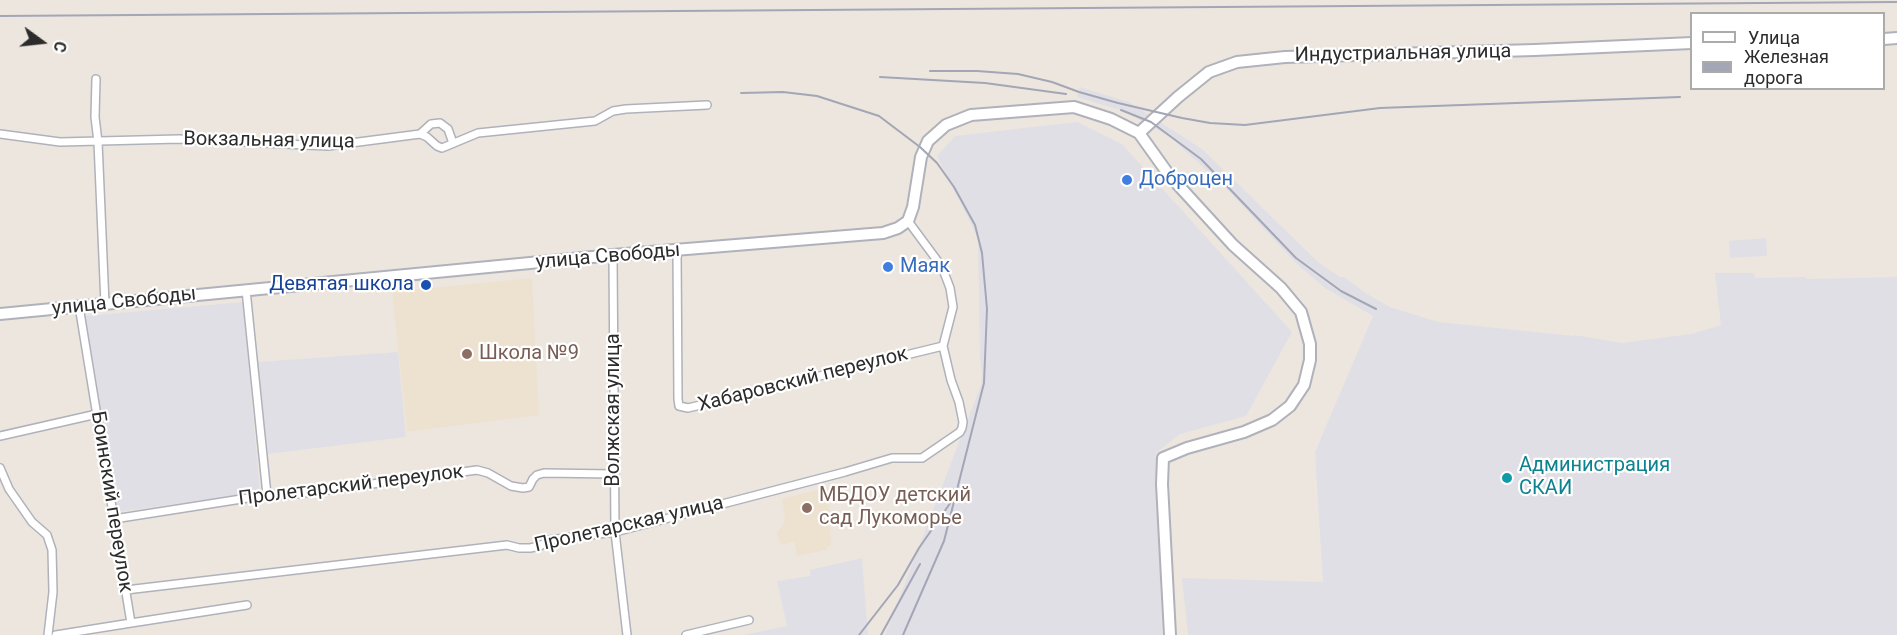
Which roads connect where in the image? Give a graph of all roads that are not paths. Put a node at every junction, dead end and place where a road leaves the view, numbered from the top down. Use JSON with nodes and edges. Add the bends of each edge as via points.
{"nodes":[{"id":1,"x":1690,"y":43,"type":"edge"},
{"id":2,"x":96,"y":79,"type":"dead end"},
{"id":3,"x":707,"y":105,"type":"dead end"},
{"id":4,"x":1139,"y":133,"type":"junction"},
{"id":5,"x":0,"y":134,"type":"edge"},
{"id":6,"x":420,"y":134,"type":"junction"},
{"id":7,"x":98,"y":142,"type":"junction"},
{"id":8,"x":453,"y":143,"type":"junction"},
{"id":9,"x":908,"y":220,"type":"junction"},
{"id":10,"x":677,"y":250,"type":"junction"},
{"id":11,"x":613,"y":255,"type":"junction"},
{"id":12,"x":246,"y":290,"type":"junction"},
{"id":13,"x":105,"y":304,"type":"junction"},
{"id":14,"x":79,"y":306,"type":"junction"},
{"id":15,"x":0,"y":314,"type":"edge"},
{"id":16,"x":943,"y":346,"type":"junction"},
{"id":17,"x":97,"y":414,"type":"junction"},
{"id":18,"x":0,"y":436,"type":"edge"},
{"id":19,"x":0,"y":468,"type":"edge"},
{"id":20,"x":614,"y":474,"type":"junction"},
{"id":21,"x":267,"y":495,"type":"junction"},
{"id":22,"x":114,"y":519,"type":"junction"},
{"id":23,"x":615,"y":532,"type":"junction"},
{"id":24,"x":126,"y":590,"type":"junction"},
{"id":25,"x":247,"y":605,"type":"dead end"},
{"id":26,"x":749,"y":620,"type":"dead end"},
{"id":27,"x":131,"y":623,"type":"junction"},
{"id":28,"x":98,"y":631,"type":"edge"},
{"id":29,"x":48,"y":635,"type":"edge"},
{"id":30,"x":56,"y":635,"type":"edge"},
{"id":31,"x":627,"y":635,"type":"edge"},
{"id":32,"x":686,"y":635,"type":"edge"},
{"id":33,"x":1170,"y":635,"type":"edge"}],
"edges":[{"from":1,"to":4,"type":"main road","name":"Индустриальная улица","via":[[1285,57],[1238,62],[1209,72]]},
{"from":2,"to":7,"type":"street"},
{"from":3,"to":8,"type":"street","via":[[626,109],[595,121],[478,133]]},
{"from":4,"to":9,"type":"main road","via":[[1074,107],[971,115],[946,124],[924,150]]},
{"from":4,"to":33,"type":"main road","via":[[1169,175],[1301,312],[1310,344],[1304,385],[1290,406],[1272,420],[1163,458]]},
{"from":5,"to":7,"type":"street","name":"Вокзальная улица","via":[[60,142]]},
{"from":6,"to":7,"type":"street","name":"Вокзальная улица","via":[[328,146],[179,139]]},
{"from":6,"to":8,"type":"street","via":[[442,148]]},
{"from":6,"to":8,"type":"street","name":"Вокзальная улица","via":[[431,124],[441,123]]},
{"from":7,"to":13,"type":"street"},
{"from":9,"to":10,"type":"main road","name":"улица Свободы","via":[[883,233]]},
{"from":9,"to":16,"type":"street","via":[[942,267],[950,288],[953,307]]},
{"from":10,"to":11,"type":"main road","name":"улица Свободы"},
{"from":10,"to":16,"type":"street","name":"Хабаровский переулок","via":[[678,399],[683,408]]},
{"from":11,"to":12,"type":"main road","name":"улица Свободы"},
{"from":11,"to":20,"type":"street","name":"Волжская улица"},
{"from":12,"to":13,"type":"main road","name":"улица Свободы"},
{"from":12,"to":21,"type":"street"},
{"from":13,"to":14,"type":"main road","name":"улица Свободы"},
{"from":14,"to":15,"type":"main road","name":"улица Свободы"},
{"from":14,"to":17,"type":"street","name":"Боинский переулок"},
{"from":16,"to":23,"type":"street","name":"Пролетарская улица","via":[[962,428],[922,458],[892,458]]},
{"from":17,"to":18,"type":"street"},
{"from":17,"to":22,"type":"street","name":"Боинский переулок"},
{"from":19,"to":29,"type":"street","via":[[9,489],[46,535],[52,550]]},
{"from":20,"to":21,"type":"street","name":"Пролетарский переулок","via":[[544,473],[523,488],[477,470]]},
{"from":20,"to":23,"type":"street","name":"Волжская улица"},
{"from":21,"to":22,"type":"street","name":"Пролетарский переулок"},
{"from":22,"to":24,"type":"street","name":"Боинский переулок"},
{"from":23,"to":24,"type":"street","name":"Пролетарская улица","via":[[549,540],[530,548],[507,545]]},
{"from":23,"to":31,"type":"street","name":"Волжская улица"},
{"from":24,"to":27,"type":"street","name":"Боинский переулок"},
{"from":25,"to":27,"type":"street"},
{"from":26,"to":32,"type":"street"},
{"from":27,"to":28,"type":"street"},
{"from":28,"to":30,"type":"street"}]}
